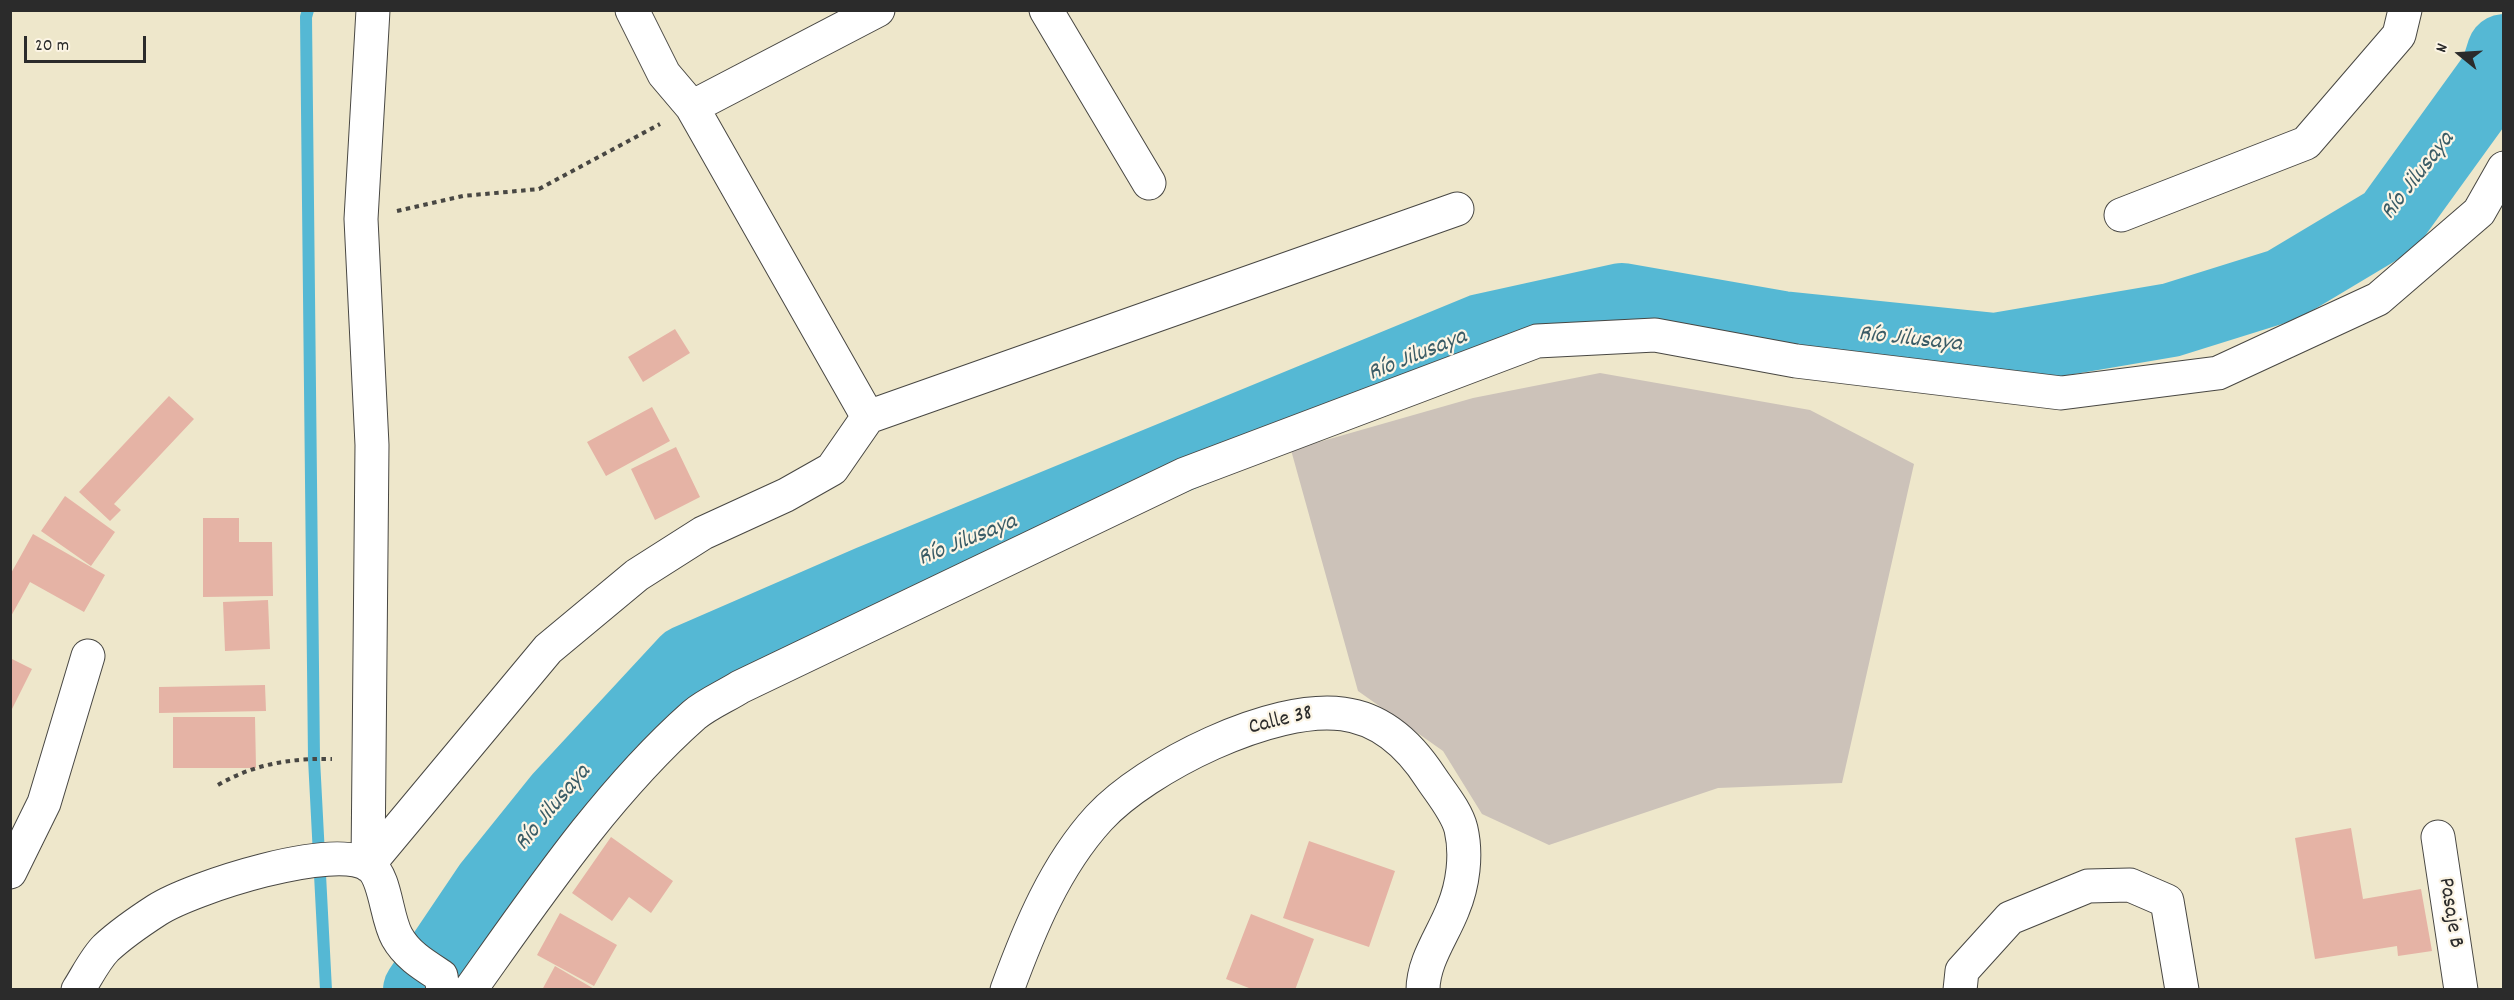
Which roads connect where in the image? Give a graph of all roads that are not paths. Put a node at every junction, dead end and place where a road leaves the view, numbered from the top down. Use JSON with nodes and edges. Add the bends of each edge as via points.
{"nodes":[{"id":1,"x":373,"y":10,"type":"edge"},
{"id":2,"x":632,"y":10,"type":"edge"},
{"id":3,"x":878,"y":10,"type":"edge"},
{"id":4,"x":1046,"y":10,"type":"edge"},
{"id":5,"x":2405,"y":10,"type":"edge"},
{"id":6,"x":692,"y":107,"type":"junction"},
{"id":7,"x":2504,"y":168,"type":"edge"},
{"id":8,"x":1149,"y":183,"type":"dead end"},
{"id":9,"x":1457,"y":209,"type":"dead end"},
{"id":10,"x":2121,"y":215,"type":"dead end"},
{"id":11,"x":868,"y":417,"type":"junction"},
{"id":12,"x":88,"y":656,"type":"dead end"},
{"id":13,"x":2438,"y":837,"type":"dead end"},
{"id":14,"x":368,"y":865,"type":"junction"},
{"id":15,"x":10,"y":872,"type":"edge"},
{"id":16,"x":451,"y":985,"type":"edge"},
{"id":17,"x":78,"y":990,"type":"edge"},
{"id":18,"x":1007,"y":990,"type":"edge"},
{"id":19,"x":1423,"y":990,"type":"edge"},
{"id":20,"x":1960,"y":990,"type":"edge"},
{"id":21,"x":2182,"y":990,"type":"edge"},
{"id":22,"x":2461,"y":990,"type":"edge"}],
"edges":[{"from":1,"to":14,"type":"street","via":[[361,219],[372,445]]},
{"from":2,"to":6,"type":"street","via":[[664,74]]},
{"from":3,"to":6,"type":"street"},
{"from":4,"to":8,"type":"street"},
{"from":5,"to":10,"type":"street","via":[[2399,35],[2306,143]]},
{"from":6,"to":11,"type":"street"},
{"from":7,"to":16,"type":"street","via":[[2479,212],[2378,299],[2218,373],[2061,393],[1796,361],[1655,335],[1537,341],[1185,474],[740,687],[695,714],[625,786],[536,897]]},
{"from":9,"to":11,"type":"street"},
{"from":11,"to":14,"type":"street","via":[[832,469],[703,533],[637,575],[548,649]]},
{"from":12,"to":15,"type":"street","via":[[44,803]]},
{"from":13,"to":22,"type":"street","name":"Pasaje B"},
{"from":14,"to":16,"type":"street","via":[[376,873],[396,936],[408,953]]},
{"from":14,"to":17,"type":"street","via":[[299,861],[221,882],[158,909],[105,949]]},
{"from":18,"to":19,"type":"street","name":"Calle 38","via":[[1049,892],[1099,818],[1133,788],[1178,759],[1234,734],[1312,711],[1345,714],[1381,726],[1414,753],[1461,827],[1465,863],[1454,908],[1432,952]]},
{"from":20,"to":21,"type":"street","via":[[1962,971],[2010,918],[2088,886],[2130,885],[2167,901]]}]}
